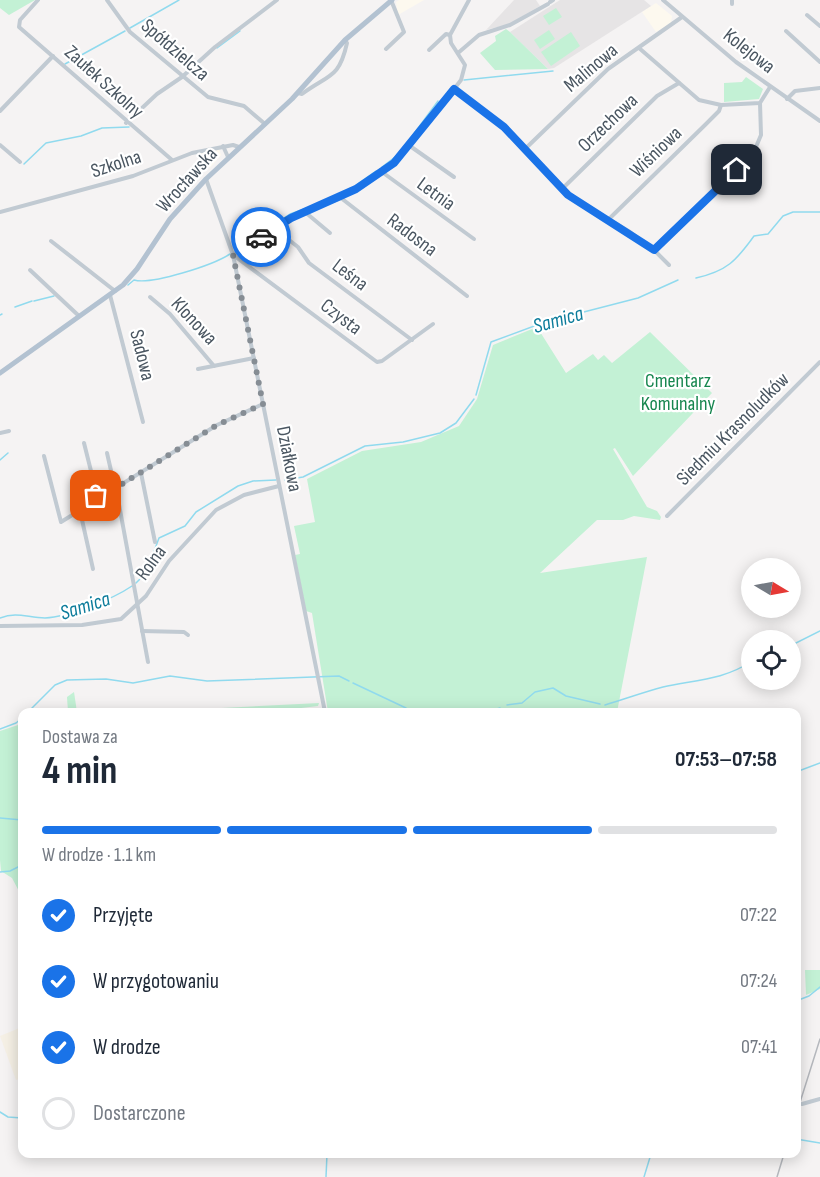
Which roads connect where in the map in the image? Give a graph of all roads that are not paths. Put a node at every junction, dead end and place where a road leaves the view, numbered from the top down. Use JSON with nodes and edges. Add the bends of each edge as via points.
{"nodes":[{"id":1,"x":38,"y":0,"type":"edge"},
{"id":2,"x":107,"y":0,"type":"edge"},
{"id":3,"x":277,"y":0,"type":"edge"},
{"id":4,"x":391,"y":0,"type":"edge"},
{"id":5,"x":469,"y":0,"type":"edge"},
{"id":6,"x":663,"y":0,"type":"edge"},
{"id":7,"x":551,"y":2,"type":"edge"},
{"id":8,"x":807,"y":15,"type":"dead end"},
{"id":9,"x":682,"y":17,"type":"junction"},
{"id":10,"x":820,"y":26,"type":"edge"},
{"id":11,"x":786,"y":32,"type":"dead end"},
{"id":12,"x":450,"y":35,"type":"junction"},
{"id":13,"x":345,"y":40,"type":"junction"},
{"id":14,"x":639,"y":48,"type":"junction"},
{"id":15,"x":386,"y":49,"type":"dead end"},
{"id":16,"x":429,"y":50,"type":"dead end"},
{"id":17,"x":458,"y":54,"type":"junction"},
{"id":18,"x":53,"y":56,"type":"junction"},
{"id":19,"x":820,"y":62,"type":"edge"},
{"id":20,"x":182,"y":77,"type":"junction"},
{"id":21,"x":678,"y":84,"type":"junction"},
{"id":22,"x":770,"y":87,"type":"junction"},
{"id":23,"x":820,"y":88,"type":"edge"},
{"id":24,"x":454,"y":89,"type":"junction"},
{"id":25,"x":298,"y":93,"type":"junction"},
{"id":26,"x":788,"y":99,"type":"junction"},
{"id":27,"x":760,"y":104,"type":"junction"},
{"id":28,"x":721,"y":105,"type":"junction"},
{"id":29,"x":0,"y":111,"type":"edge"},
{"id":30,"x":820,"y":121,"type":"edge"},
{"id":31,"x":126,"y":123,"type":"junction"},
{"id":32,"x":265,"y":124,"type":"junction"},
{"id":33,"x":0,"y":145,"type":"edge"},
{"id":34,"x":223,"y":146,"type":"junction"},
{"id":35,"x":410,"y":146,"type":"junction"},
{"id":36,"x":240,"y":147,"type":"junction"},
{"id":37,"x":525,"y":149,"type":"junction"},
{"id":38,"x":228,"y":157,"type":"junction"},
{"id":39,"x":172,"y":160,"type":"junction"},
{"id":40,"x":20,"y":162,"type":"dead end"},
{"id":41,"x":382,"y":172,"type":"junction"},
{"id":42,"x":454,"y":177,"type":"dead end"},
{"id":43,"x":206,"y":179,"type":"junction"},
{"id":44,"x":562,"y":189,"type":"junction"},
{"id":45,"x":341,"y":198,"type":"junction"},
{"id":46,"x":0,"y":212,"type":"edge"},
{"id":47,"x":305,"y":212,"type":"junction"},
{"id":48,"x":609,"y":219,"type":"junction"},
{"id":49,"x":274,"y":229,"type":"junction"},
{"id":50,"x":330,"y":233,"type":"dead end"},
{"id":51,"x":474,"y":239,"type":"dead end"},
{"id":52,"x":51,"y":241,"type":"dead end"},
{"id":53,"x":654,"y":250,"type":"junction"},
{"id":54,"x":233,"y":255,"type":"junction"},
{"id":55,"x":669,"y":265,"type":"dead end"},
{"id":56,"x":30,"y":270,"type":"dead end"},
{"id":57,"x":113,"y":293,"type":"junction"},
{"id":58,"x":466,"y":296,"type":"dead end"},
{"id":59,"x":150,"y":297,"type":"dead end"},
{"id":60,"x":80,"y":317,"type":"junction"},
{"id":61,"x":433,"y":324,"type":"dead end"},
{"id":62,"x":412,"y":340,"type":"junction"},
{"id":63,"x":254,"y":358,"type":"junction"},
{"id":64,"x":820,"y":362,"type":"edge"},
{"id":65,"x":214,"y":366,"type":"junction"},
{"id":66,"x":198,"y":369,"type":"dead end"},
{"id":67,"x":0,"y":373,"type":"edge"},
{"id":68,"x":263,"y":404,"type":"junction"},
{"id":69,"x":143,"y":422,"type":"dead end"},
{"id":70,"x":9,"y":430,"type":"dead end"},
{"id":71,"x":0,"y":434,"type":"edge"},
{"id":72,"x":84,"y":443,"type":"dead end"},
{"id":73,"x":107,"y":453,"type":"dead end"},
{"id":74,"x":44,"y":456,"type":"dead end"},
{"id":75,"x":141,"y":473,"type":"junction"},
{"id":76,"x":279,"y":486,"type":"junction"},
{"id":77,"x":115,"y":488,"type":"junction"},
{"id":78,"x":98,"y":499,"type":"junction"},
{"id":79,"x":80,"y":511,"type":"junction"},
{"id":80,"x":666,"y":516,"type":"dead end"},
{"id":81,"x":155,"y":542,"type":"dead end"},
{"id":82,"x":93,"y":569,"type":"dead end"},
{"id":83,"x":137,"y":605,"type":"junction"},
{"id":84,"x":0,"y":626,"type":"edge"},
{"id":85,"x":141,"y":632,"type":"junction"},
{"id":86,"x":188,"y":636,"type":"dead end"},
{"id":87,"x":148,"y":662,"type":"dead end"},
{"id":88,"x":324,"y":708,"type":"edge"},
{"id":89,"x":820,"y":1099,"type":"edge"},
{"id":90,"x":802,"y":1104,"type":"dead end"}],
"edges":[{"from":1,"to":18,"type":"street","name":"Zaułek Szkolny","via":[[18,25]]},
{"from":2,"to":20,"type":"street","name":"Spółdzielcza","via":[[130,32]]},
{"from":3,"to":20,"type":"street"},
{"from":4,"to":13,"type":"main road","name":"Wrocławska"},
{"from":4,"to":15,"type":"street","via":[[404,32]]},
{"from":5,"to":12,"type":"street"},
{"from":6,"to":9,"type":"street","name":"Kolejowa"},
{"from":7,"to":17,"type":"street","via":[[510,25],[479,35]]},
{"from":8,"to":10,"type":"street"},
{"from":9,"to":14,"type":"street","name":"Malinowa"},
{"from":9,"to":22,"type":"street","name":"Kolejowa"},
{"from":11,"to":19,"type":"street"},
{"from":12,"to":16,"type":"street","via":[[446,34]]},
{"from":12,"to":17,"type":"street"},
{"from":13,"to":25,"type":"main road","name":"Wrocławska"},
{"from":13,"to":25,"type":"street","via":[[348,43],[344,58],[335,74]]},
{"from":14,"to":21,"type":"street"},
{"from":14,"to":37,"type":"street","name":"Malinowa","via":[[608,69]]},
{"from":17,"to":24,"type":"street","via":[[465,69]]},
{"from":18,"to":29,"type":"street"},
{"from":18,"to":31,"type":"street","name":"Zaułek Szkolny"},
{"from":20,"to":31,"type":"street"},
{"from":20,"to":32,"type":"street","name":"Spółdzielcza","via":[[208,98],[241,104]]},
{"from":21,"to":28,"type":"street","via":[[699,100]]},
{"from":21,"to":44,"type":"street","name":"Orzechowa","via":[[657,96]]},
{"from":22,"to":26,"type":"street","name":"Kolejowa"},
{"from":22,"to":27,"type":"street"},
{"from":23,"to":26,"type":"street","via":[[795,91]]},
{"from":24,"to":35,"type":"street"},
{"from":24,"to":37,"type":"street","via":[[504,127]]},
{"from":25,"to":32,"type":"main road","name":"Wrocławska"},
{"from":26,"to":30,"type":"street","name":"Kolejowa"},
{"from":27,"to":28,"type":"street"},
{"from":27,"to":53,"type":"street","via":[[761,135],[753,154]]},
{"from":28,"to":48,"type":"street","name":"Wiśniowa"},
{"from":31,"to":39,"type":"street","name":"Zaułek Szkolny"},
{"from":32,"to":36,"type":"main road","name":"Wrocławska"},
{"from":33,"to":40,"type":"street"},
{"from":34,"to":36,"type":"street","name":"Szkolna"},
{"from":34,"to":38,"type":"street"},
{"from":34,"to":39,"type":"street","name":"Szkolna"},
{"from":35,"to":41,"type":"street"},
{"from":35,"to":42,"type":"street"},
{"from":36,"to":38,"type":"main road","name":"Wrocławska"},
{"from":37,"to":44,"type":"street"},
{"from":38,"to":43,"type":"main road","name":"Wrocławska"},
{"from":39,"to":46,"type":"street","name":"Szkolna","via":[[133,176]]},
{"from":41,"to":45,"type":"street"},
{"from":41,"to":51,"type":"street","name":"Letnia"},
{"from":43,"to":54,"type":"street","name":"Działkowa"},
{"from":43,"to":57,"type":"main road","name":"Wrocławska","via":[[166,224],[137,269]]},
{"from":44,"to":48,"type":"street"},
{"from":45,"to":47,"type":"street"},
{"from":45,"to":58,"type":"street","name":"Radosna"},
{"from":47,"to":49,"type":"street"},
{"from":47,"to":50,"type":"street"},
{"from":48,"to":53,"type":"street"},
{"from":49,"to":54,"type":"street"},
{"from":49,"to":62,"type":"street","name":"Leśna","via":[[298,247],[309,263]]},
{"from":52,"to":57,"type":"street"},
{"from":53,"to":55,"type":"street"},
{"from":54,"to":62,"type":"street","name":"Czysta","via":[[377,362]]},
{"from":54,"to":63,"type":"street","name":"Działkowa"},
{"from":56,"to":60,"type":"street"},
{"from":57,"to":60,"type":"main road","name":"Wrocławska"},
{"from":57,"to":69,"type":"street","name":"Sadowa"},
{"from":59,"to":65,"type":"street","name":"Klonowa","via":[[170,314]]},
{"from":60,"to":67,"type":"main road","name":"Wrocławska"},
{"from":61,"to":62,"type":"street","name":"Czysta"},
{"from":63,"to":65,"type":"street"},
{"from":63,"to":68,"type":"street","name":"Działkowa"},
{"from":64,"to":80,"type":"street","name":"Siedmiu Krasnoludków"},
{"from":65,"to":66,"type":"street"},
{"from":68,"to":75,"type":"street","via":[[217,425]]},
{"from":68,"to":76,"type":"street","name":"Działkowa"},
{"from":70,"to":71,"type":"street"},
{"from":72,"to":78,"type":"street"},
{"from":73,"to":77,"type":"street"},
{"from":74,"to":79,"type":"street","via":[[61,522]]},
{"from":75,"to":77,"type":"street"},
{"from":75,"to":81,"type":"street"},
{"from":76,"to":83,"type":"street","name":"Rolna","via":[[244,495],[216,510],[168,561]]},
{"from":76,"to":88,"type":"street","name":"Działkowa"},
{"from":77,"to":78,"type":"street"},
{"from":77,"to":83,"type":"street"},
{"from":78,"to":79,"type":"street"},
{"from":79,"to":82,"type":"street"},
{"from":83,"to":84,"type":"street","name":"Rolna","via":[[121,619],[90,624]]},
{"from":83,"to":85,"type":"street"},
{"from":85,"to":86,"type":"street","via":[[184,632]]},
{"from":85,"to":87,"type":"street"},
{"from":89,"to":90,"type":"street"}]}
